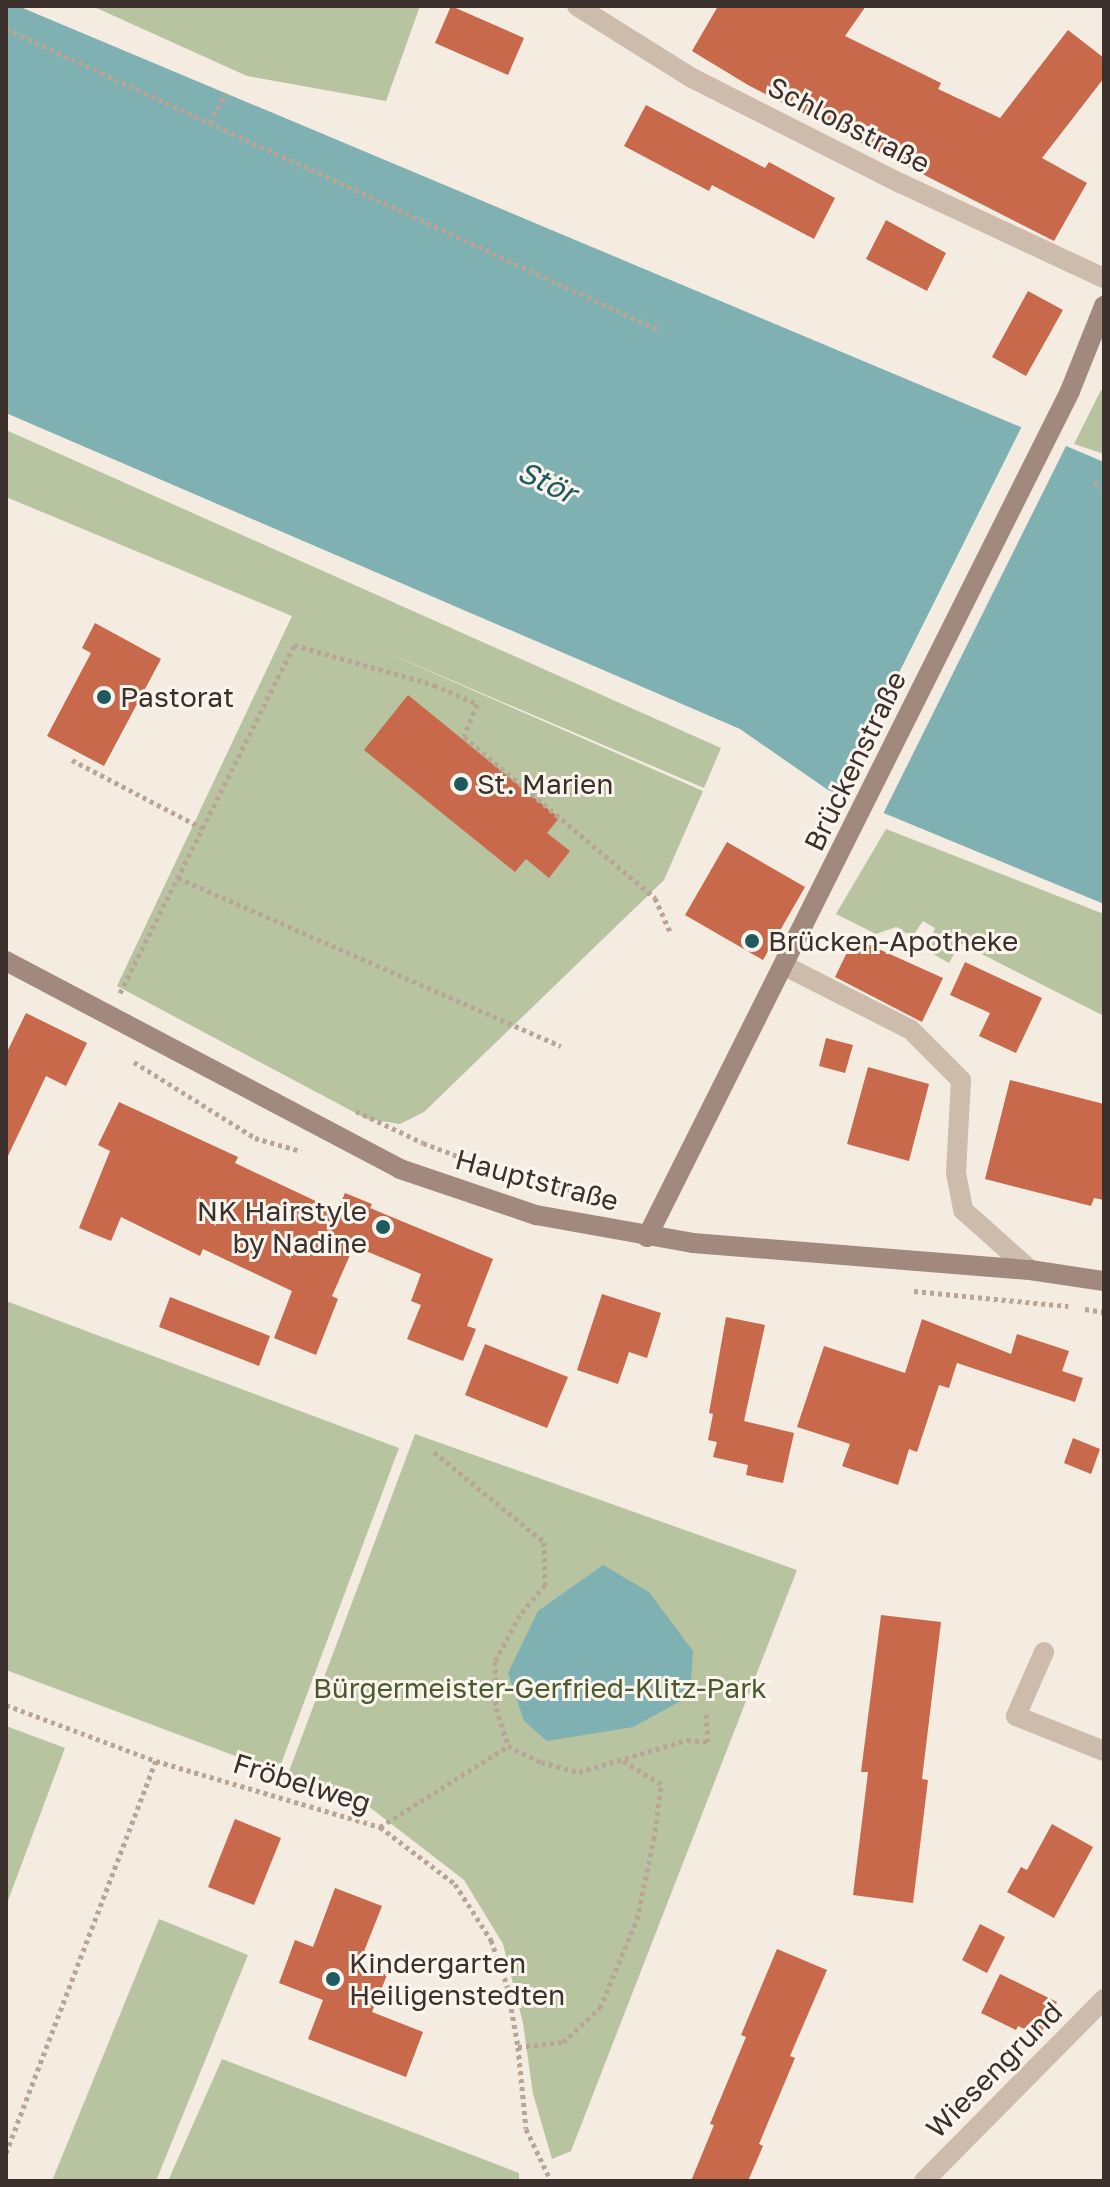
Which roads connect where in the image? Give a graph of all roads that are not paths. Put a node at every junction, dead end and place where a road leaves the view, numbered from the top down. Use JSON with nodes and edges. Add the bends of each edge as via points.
{"nodes":[{"id":1,"x":577,"y":6,"type":"edge"},
{"id":2,"x":1104,"y":278,"type":"edge"},
{"id":3,"x":1104,"y":306,"type":"edge"},
{"id":4,"x":6,"y":961,"type":"edge"},
{"id":5,"x":785,"y":966,"type":"junction"},
{"id":6,"x":647,"y":1237,"type":"junction"},
{"id":7,"x":1030,"y":1270,"type":"junction"},
{"id":8,"x":1104,"y":1281,"type":"edge"},
{"id":9,"x":1044,"y":1652,"type":"dead end"},
{"id":10,"x":1104,"y":1751,"type":"edge"},
{"id":11,"x":1104,"y":1999,"type":"edge"},
{"id":12,"x":924,"y":2181,"type":"edge"}],
"edges":[{"from":1,"to":2,"type":"street","name":"Schloßstraße","via":[[692,78]]},
{"from":3,"to":5,"type":"main road","name":"Brückenstraße","via":[[1070,391]]},
{"from":4,"to":6,"type":"main road","name":"Hauptstraße","via":[[400,1169],[536,1215]]},
{"from":5,"to":6,"type":"main road","name":"Brückenstraße"},
{"from":5,"to":7,"type":"street","via":[[911,1030],[961,1080],[956,1173],[963,1210]]},
{"from":6,"to":7,"type":"main road","name":"Hauptstraße"},
{"from":7,"to":8,"type":"main road","name":"Hauptstraße"},
{"from":9,"to":10,"type":"street","via":[[1016,1716]]},
{"from":11,"to":12,"type":"street","name":"Wiesengrund"}]}
